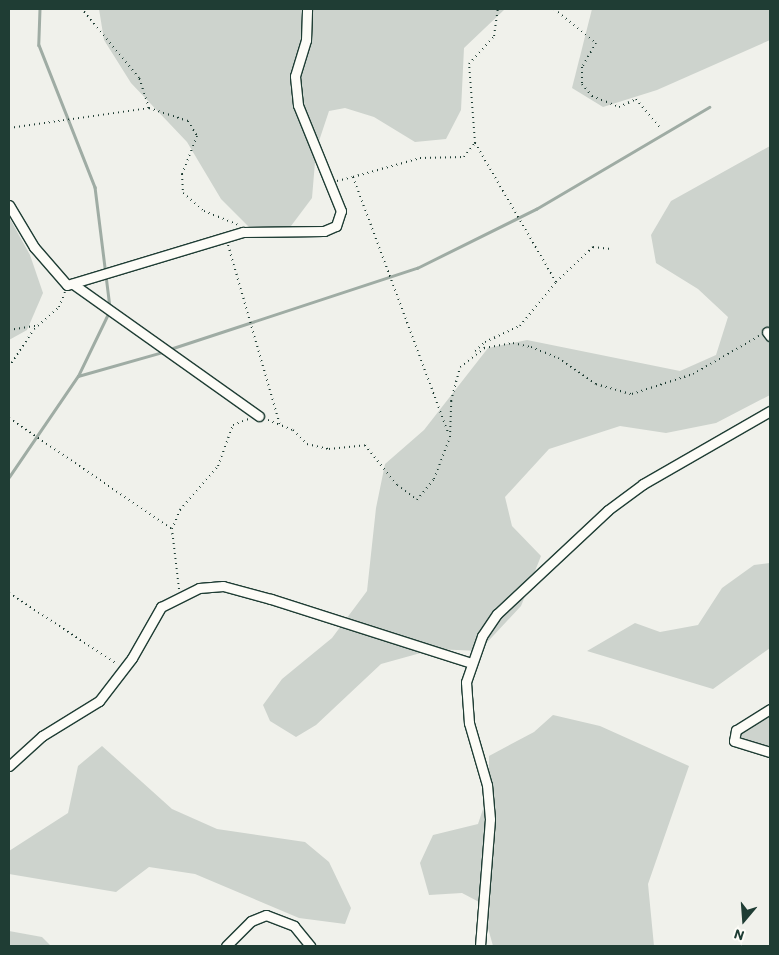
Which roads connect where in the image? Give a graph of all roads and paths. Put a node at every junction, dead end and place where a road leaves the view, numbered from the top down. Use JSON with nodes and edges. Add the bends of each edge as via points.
{"nodes":[{"id":1,"x":82,"y":9,"type":"edge"},
{"id":2,"x":307,"y":9,"type":"edge"},
{"id":3,"x":498,"y":9,"type":"edge"},
{"id":4,"x":554,"y":9,"type":"edge"},
{"id":5,"x":149,"y":108,"type":"junction"},
{"id":6,"x":9,"y":128,"type":"edge"},
{"id":7,"x":661,"y":129,"type":"dead end"},
{"id":8,"x":475,"y":143,"type":"junction"},
{"id":9,"x":353,"y":177,"type":"junction"},
{"id":10,"x":327,"y":184,"type":"junction"},
{"id":11,"x":9,"y":205,"type":"edge"},
{"id":12,"x":243,"y":232,"type":"junction"},
{"id":13,"x":226,"y":238,"type":"junction"},
{"id":14,"x":611,"y":249,"type":"dead end"},
{"id":15,"x":556,"y":282,"type":"junction"},
{"id":16,"x":70,"y":285,"type":"junction"},
{"id":17,"x":40,"y":325,"type":"junction"},
{"id":18,"x":9,"y":330,"type":"edge"},
{"id":19,"x":769,"y":334,"type":"edge"},
{"id":20,"x":474,"y":353,"type":"junction"},
{"id":21,"x":9,"y":367,"type":"edge"},
{"id":22,"x":770,"y":410,"type":"edge"},
{"id":23,"x":259,"y":416,"type":"junction"},
{"id":24,"x":9,"y":418,"type":"edge"},
{"id":25,"x":280,"y":425,"type":"junction"},
{"id":26,"x":450,"y":437,"type":"junction"},
{"id":27,"x":172,"y":529,"type":"junction"},
{"id":28,"x":9,"y":592,"type":"edge"},
{"id":29,"x":180,"y":594,"type":"junction"},
{"id":30,"x":471,"y":663,"type":"junction"},
{"id":31,"x":124,"y":669,"type":"junction"},
{"id":32,"x":770,"y":709,"type":"edge"},
{"id":33,"x":770,"y":752,"type":"edge"},
{"id":34,"x":9,"y":766,"type":"edge"},
{"id":35,"x":226,"y":946,"type":"edge"},
{"id":36,"x":310,"y":946,"type":"edge"},
{"id":37,"x":480,"y":946,"type":"edge"}],
"edges":[{"from":1,"to":5,"type":"path","via":[[139,78]]},
{"from":2,"to":10,"type":"street","via":[[306,40],[295,76],[298,105]]},
{"from":3,"to":8,"type":"path","via":[[494,36],[469,64],[467,76],[474,101]]},
{"from":4,"to":7,"type":"path","via":[[596,43],[582,67],[582,84],[592,96],[619,106],[636,100]]},
{"from":5,"to":6,"type":"path"},
{"from":5,"to":12,"type":"path","via":[[188,121],[197,136],[182,174],[183,193],[204,211],[237,223]]},
{"from":8,"to":9,"type":"path","via":[[464,157],[420,158]]},
{"from":8,"to":15,"type":"path"},
{"from":9,"to":10,"type":"path"},
{"from":9,"to":26,"type":"path"},
{"from":10,"to":12,"type":"street","via":[[340,211],[336,226],[324,231]]},
{"from":11,"to":16,"type":"street","via":[[34,247]]},
{"from":12,"to":13,"type":"street"},
{"from":13,"to":16,"type":"street"},
{"from":13,"to":25,"type":"path"},
{"from":14,"to":15,"type":"path","via":[[593,247]]},
{"from":15,"to":20,"type":"path","via":[[520,326],[484,342]]},
{"from":16,"to":17,"type":"path","via":[[58,307]]},
{"from":16,"to":23,"type":"street"},
{"from":17,"to":18,"type":"path"},
{"from":17,"to":21,"type":"path"},
{"from":19,"to":20,"type":"path","via":[[693,374],[632,394],[596,384],[558,358],[531,347],[505,344]]},
{"from":20,"to":26,"type":"path","via":[[460,367],[454,386]]},
{"from":22,"to":30,"type":"street","via":[[643,484],[608,510],[497,614]]},
{"from":23,"to":25,"type":"path"},
{"from":23,"to":27,"type":"path","via":[[233,425],[218,466],[180,510]]},
{"from":24,"to":27,"type":"path"},
{"from":25,"to":26,"type":"path","via":[[315,446],[329,449],[366,445],[397,485],[417,500],[434,479]]},
{"from":27,"to":29,"type":"path"},
{"from":28,"to":31,"type":"path"},
{"from":29,"to":30,"type":"street","via":[[223,586]]},
{"from":29,"to":31,"type":"street","via":[[155,613]]},
{"from":30,"to":37,"type":"street","via":[[466,682],[469,724],[486,785],[490,819]]},
{"from":31,"to":34,"type":"street","via":[[99,701],[42,736]]},
{"from":32,"to":33,"type":"street","via":[[736,730],[734,741]]},
{"from":35,"to":36,"type":"street","via":[[251,921],[266,915],[289,923]]}]}
